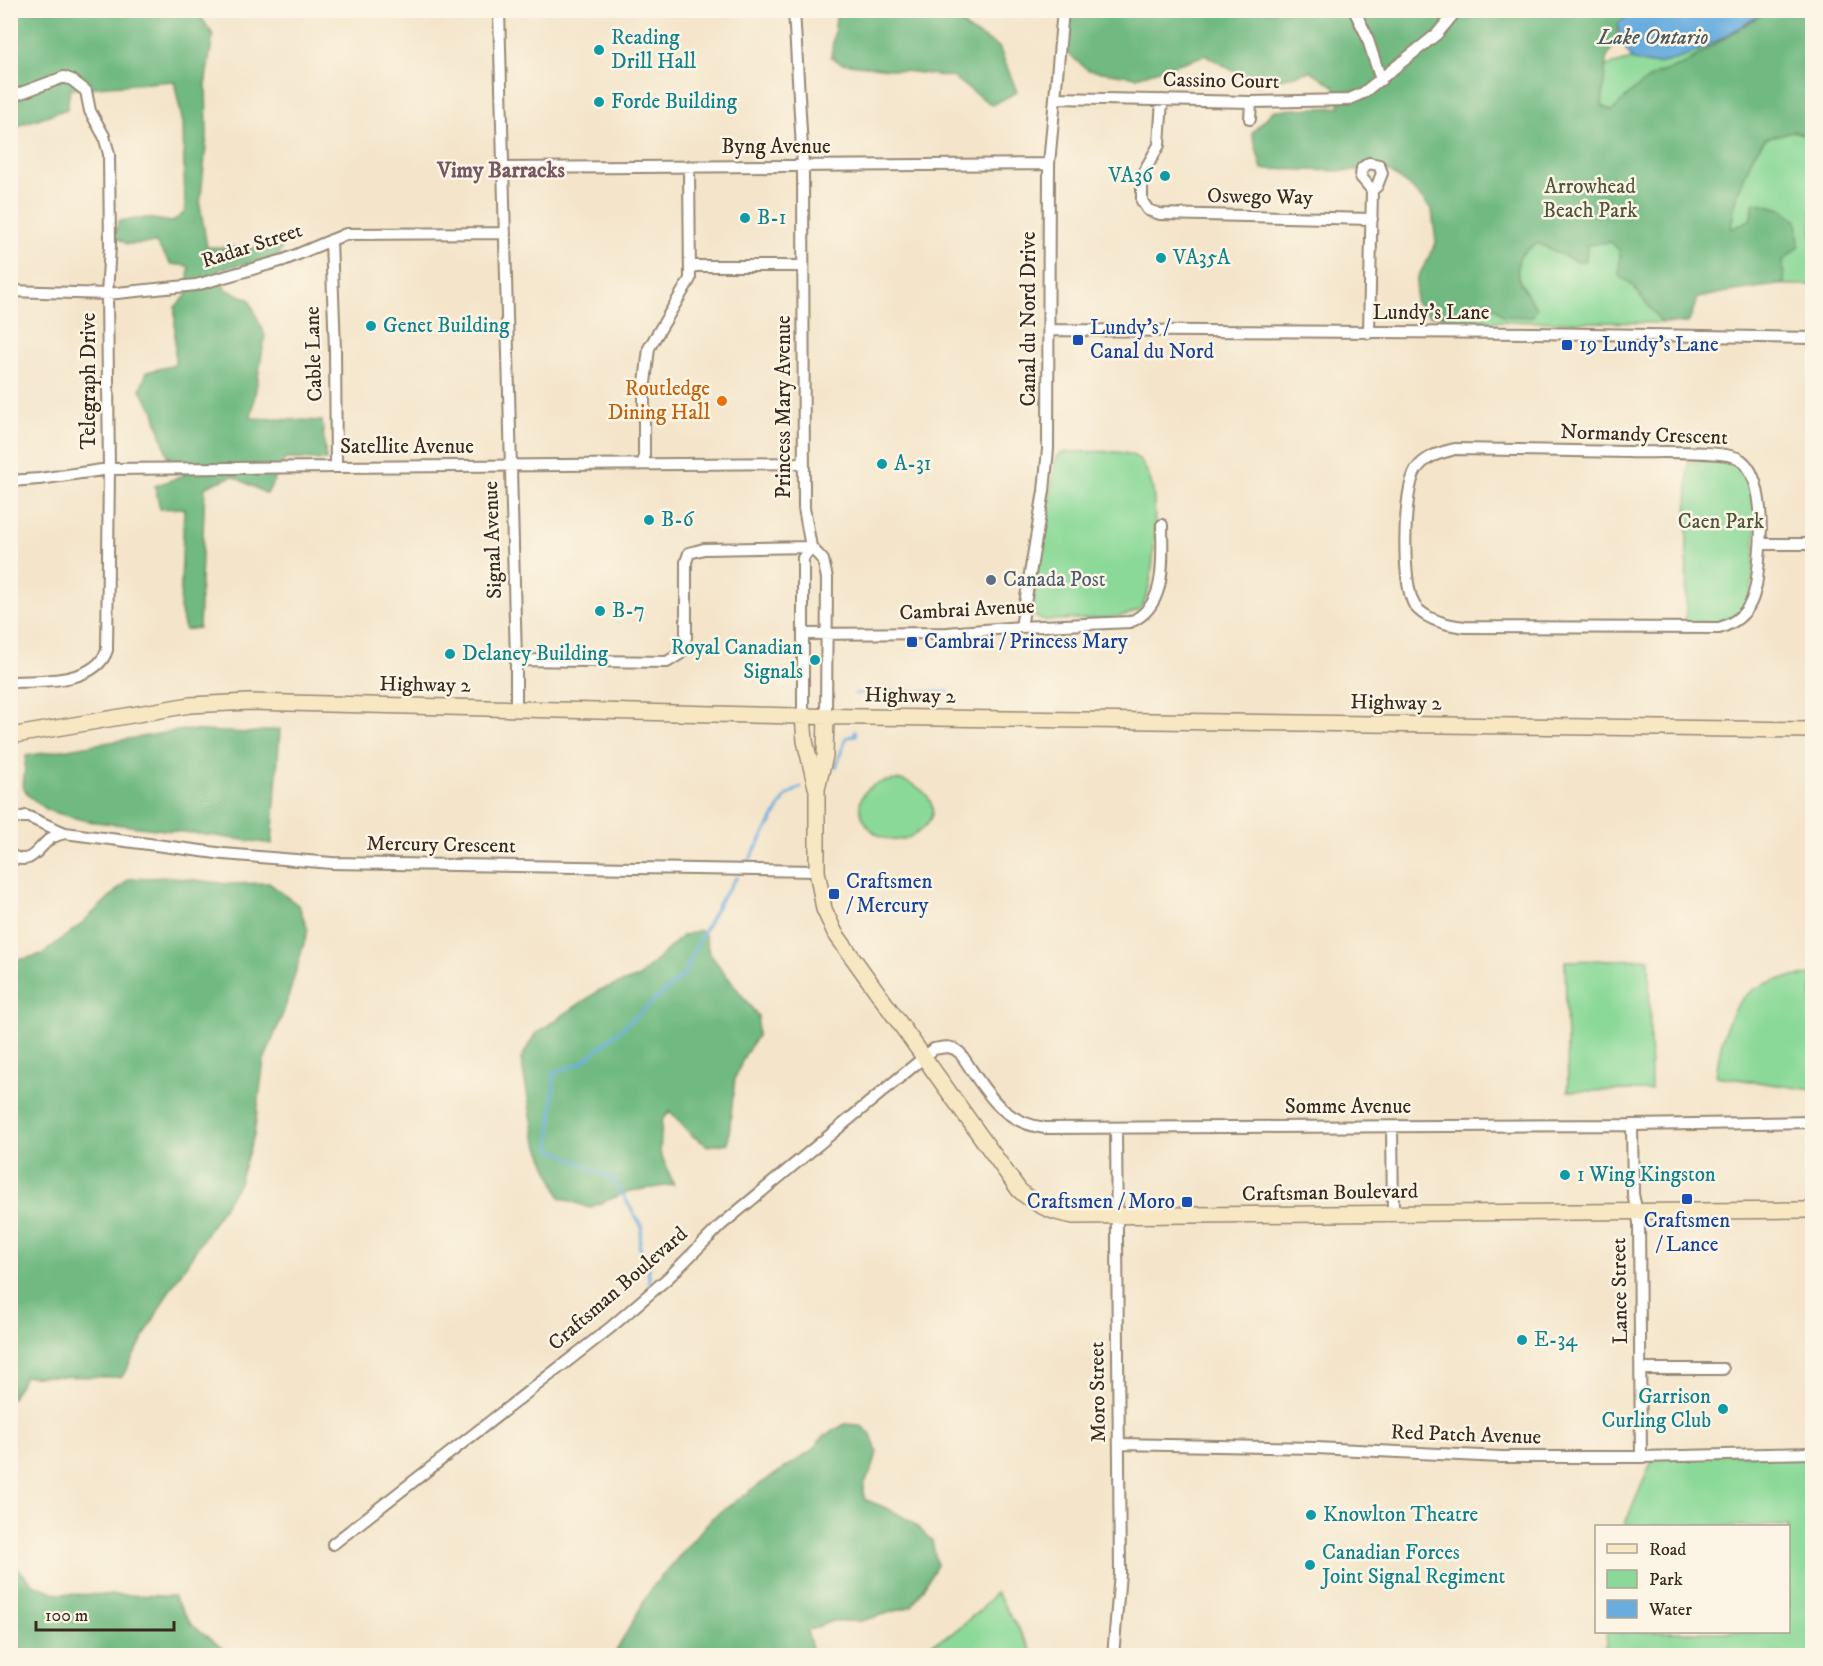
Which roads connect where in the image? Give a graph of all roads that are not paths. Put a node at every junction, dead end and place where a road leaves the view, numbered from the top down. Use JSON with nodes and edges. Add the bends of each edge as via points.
{"nodes":[{"id":1,"x":499,"y":10,"type":"edge"},
{"id":2,"x":794,"y":10,"type":"edge"},
{"id":3,"x":1063,"y":10,"type":"edge"},
{"id":4,"x":1354,"y":10,"type":"edge"},
{"id":5,"x":1457,"y":10,"type":"edge"},
{"id":6,"x":1381,"y":80,"type":"junction"},
{"id":7,"x":10,"y":97,"type":"edge"},
{"id":8,"x":1055,"y":98,"type":"junction"},
{"id":9,"x":1162,"y":99,"type":"junction"},
{"id":10,"x":1251,"y":102,"type":"junction"},
{"id":11,"x":1250,"y":119,"type":"dead end"},
{"id":12,"x":1049,"y":164,"type":"junction"},
{"id":13,"x":803,"y":166,"type":"junction"},
{"id":14,"x":689,"y":167,"type":"junction"},
{"id":15,"x":503,"y":168,"type":"junction"},
{"id":16,"x":1372,"y":190,"type":"dead end"},
{"id":17,"x":1372,"y":219,"type":"junction"},
{"id":18,"x":505,"y":233,"type":"junction"},
{"id":19,"x":331,"y":240,"type":"junction"},
{"id":20,"x":691,"y":266,"type":"junction"},
{"id":21,"x":803,"y":266,"type":"junction"},
{"id":22,"x":10,"y":291,"type":"edge"},
{"id":23,"x":107,"y":294,"type":"junction"},
{"id":24,"x":1050,"y":330,"type":"junction"},
{"id":25,"x":1369,"y":333,"type":"junction"},
{"id":26,"x":1812,"y":338,"type":"edge"},
{"id":27,"x":804,"y":463,"type":"junction"},
{"id":28,"x":644,"y":464,"type":"junction"},
{"id":29,"x":511,"y":465,"type":"junction"},
{"id":30,"x":336,"y":467,"type":"junction"},
{"id":31,"x":109,"y":469,"type":"junction"},
{"id":32,"x":10,"y":481,"type":"edge"},
{"id":33,"x":1161,"y":525,"type":"dead end"},
{"id":34,"x":1761,"y":544,"type":"junction"},
{"id":35,"x":1812,"y":544,"type":"edge"},
{"id":36,"x":811,"y":547,"type":"junction"},
{"id":37,"x":1022,"y":627,"type":"junction"},
{"id":38,"x":803,"y":634,"type":"junction"},
{"id":39,"x":826,"y":634,"type":"junction"},
{"id":40,"x":516,"y":660,"type":"junction"},
{"id":41,"x":10,"y":682,"type":"edge"},
{"id":42,"x":516,"y":708,"type":"junction"},
{"id":43,"x":803,"y":716,"type":"junction"},
{"id":44,"x":826,"y":716,"type":"junction"},
{"id":45,"x":1812,"y":730,"type":"edge"},
{"id":46,"x":10,"y":736,"type":"edge"},
{"id":47,"x":817,"y":789,"type":"junction"},
{"id":48,"x":10,"y":822,"type":"edge"},
{"id":49,"x":65,"y":833,"type":"junction"},
{"id":50,"x":10,"y":855,"type":"edge"},
{"id":51,"x":817,"y":871,"type":"junction"},
{"id":52,"x":922,"y":1058,"type":"junction"},
{"id":53,"x":1812,"y":1122,"type":"edge"},
{"id":54,"x":1632,"y":1125,"type":"junction"},
{"id":55,"x":1392,"y":1127,"type":"junction"},
{"id":56,"x":1116,"y":1128,"type":"junction"},
{"id":57,"x":1636,"y":1210,"type":"junction"},
{"id":58,"x":1812,"y":1210,"type":"edge"},
{"id":59,"x":1393,"y":1213,"type":"junction"},
{"id":60,"x":1115,"y":1216,"type":"junction"},
{"id":61,"x":1641,"y":1369,"type":"junction"},
{"id":62,"x":1723,"y":1369,"type":"dead end"},
{"id":63,"x":1119,"y":1444,"type":"junction"},
{"id":64,"x":1812,"y":1453,"type":"edge"},
{"id":65,"x":1641,"y":1457,"type":"junction"},
{"id":66,"x":333,"y":1544,"type":"dead end"},
{"id":67,"x":1113,"y":1656,"type":"edge"}],
"edges":[{"from":1,"to":15,"type":"street","name":"Signal Avenue"},
{"from":2,"to":13,"type":"street","name":"Princess Mary Avenue"},
{"from":3,"to":8,"type":"street","name":"Canal du Nord Drive"},
{"from":4,"to":6,"type":"street"},
{"from":5,"to":6,"type":"street","name":"Cassino Court","via":[[1437,34]]},
{"from":6,"to":10,"type":"street","name":"Cassino Court","via":[[1347,100]]},
{"from":7,"to":23,"type":"street","name":"Telegraph Drive","via":[[64,77],[86,91],[90,111],[109,154]]},
{"from":8,"to":9,"type":"street","name":"Cassino Court"},
{"from":8,"to":12,"type":"street","name":"Canal du Nord Drive"},
{"from":9,"to":10,"type":"street","name":"Cassino Court"},
{"from":9,"to":17,"type":"street","name":"Oswego Way","via":[[1159,145],[1142,176],[1143,201],[1148,210],[1160,214]]},
{"from":10,"to":11,"type":"street"},
{"from":12,"to":13,"type":"street","name":"Byng Avenue"},
{"from":12,"to":24,"type":"street","name":"Canal du Nord Drive"},
{"from":13,"to":14,"type":"street","name":"Byng Avenue"},
{"from":13,"to":21,"type":"street","name":"Princess Mary Avenue"},
{"from":14,"to":15,"type":"street","name":"Byng Avenue"},
{"from":14,"to":20,"type":"street"},
{"from":15,"to":18,"type":"street","name":"Signal Avenue"},
{"from":16,"to":17,"type":"street"},
{"from":17,"to":25,"type":"street"},
{"from":18,"to":19,"type":"street","name":"Radar Street","via":[[346,234]]},
{"from":18,"to":29,"type":"street","name":"Signal Avenue"},
{"from":19,"to":23,"type":"street","name":"Radar Street","via":[[284,260],[196,285]]},
{"from":19,"to":30,"type":"street","name":"Cable Lane"},
{"from":20,"to":21,"type":"street"},
{"from":20,"to":28,"type":"street","via":[[687,285],[649,348],[644,392]]},
{"from":21,"to":27,"type":"street","name":"Princess Mary Avenue"},
{"from":22,"to":23,"type":"street","name":"Radar Street"},
{"from":23,"to":31,"type":"street","name":"Telegraph Drive"},
{"from":24,"to":25,"type":"street","name":"Lundy's Lane"},
{"from":24,"to":37,"type":"street","name":"Canal du Nord Drive","via":[[1048,458]]},
{"from":25,"to":26,"type":"street","name":"Lundy's Lane"},
{"from":27,"to":28,"type":"street","name":"Satellite Avenue"},
{"from":27,"to":36,"type":"street","name":"Princess Mary Avenue","via":[[804,507]]},
{"from":28,"to":29,"type":"street","name":"Satellite Avenue"},
{"from":29,"to":30,"type":"street","name":"Satellite Avenue"},
{"from":29,"to":40,"type":"street","name":"Signal Avenue"},
{"from":30,"to":31,"type":"street","name":"Satellite Avenue"},
{"from":31,"to":32,"type":"street","name":"Satellite Avenue"},
{"from":31,"to":41,"type":"street","name":"Telegraph Drive","via":[[105,655],[93,669],[68,678]]},
{"from":33,"to":37,"type":"street","name":"Cambrai Avenue","via":[[1157,596],[1138,619],[1123,624]]},
{"from":34,"to":34,"type":"street","name":"Normandy Crescent","via":[[1758,488],[1752,474],[1741,459],[1719,454],[1455,449],[1431,456],[1415,471],[1407,497],[1407,584],[1415,606],[1444,624],[1465,627],[1719,628],[1735,623],[1754,599]]},
{"from":34,"to":35,"type":"street"},
{"from":36,"to":38,"type":"street","name":"Princess Mary Avenue","via":[[803,558]]},
{"from":36,"to":39,"type":"street","name":"Princess Mary Avenue","via":[[823,560]]},
{"from":36,"to":40,"type":"street","via":[[704,549],[689,553],[686,637],[680,654],[667,662]]},
{"from":37,"to":39,"type":"street","name":"Cambrai Avenue","via":[[947,633]]},
{"from":38,"to":39,"type":"street","name":"Cambrai Avenue"},
{"from":38,"to":43,"type":"street","name":"Princess Mary Avenue"},
{"from":39,"to":44,"type":"street","name":"Princess Mary Avenue"},
{"from":40,"to":42,"type":"street","name":"Signal Avenue"},
{"from":42,"to":43,"type":"main road","name":"Highway 2"},
{"from":42,"to":46,"type":"main road","name":"Highway 2","via":[[238,702],[190,705]]},
{"from":43,"to":44,"type":"main road","name":"Highway 2"},
{"from":43,"to":47,"type":"main road","name":"Craftsman Boulevard"},
{"from":44,"to":45,"type":"main road","name":"Highway 2"},
{"from":44,"to":47,"type":"main road","name":"Craftsman Boulevard","via":[[825,756]]},
{"from":47,"to":51,"type":"main road","name":"Craftsman Boulevard"},
{"from":48,"to":49,"type":"street","name":"Mercury Crescent","via":[[26,816]]},
{"from":49,"to":50,"type":"street","via":[[52,837],[31,858]]},
{"from":49,"to":51,"type":"street","name":"Mercury Crescent","via":[[224,854],[332,863]]},
{"from":51,"to":52,"type":"main road","name":"Craftsman Boulevard","via":[[824,909],[835,933]]},
{"from":52,"to":56,"type":"street","name":"Somme Avenue","via":[[934,1049],[954,1048],[996,1105],[1008,1116],[1030,1126]]},
{"from":52,"to":60,"type":"main road","name":"Craftsman Boulevard","via":[[1028,1199],[1062,1214]]},
{"from":52,"to":66,"type":"street","name":"Craftsman Boulevard","via":[[721,1225],[610,1328]]},
{"from":53,"to":54,"type":"street","name":"Somme Avenue"},
{"from":54,"to":55,"type":"street","name":"Somme Avenue"},
{"from":54,"to":57,"type":"street","name":"Lance Street"},
{"from":55,"to":56,"type":"street","name":"Somme Avenue"},
{"from":55,"to":59,"type":"street"},
{"from":56,"to":60,"type":"street","name":"Moro Street"},
{"from":57,"to":58,"type":"main road","name":"Craftsman Boulevard"},
{"from":57,"to":59,"type":"main road","name":"Craftsman Boulevard"},
{"from":57,"to":61,"type":"street","name":"Lance Street"},
{"from":59,"to":60,"type":"main road","name":"Craftsman Boulevard"},
{"from":60,"to":63,"type":"street","name":"Moro Street"},
{"from":61,"to":62,"type":"street"},
{"from":61,"to":65,"type":"street","name":"Lance Street"},
{"from":63,"to":65,"type":"street","name":"Red Patch Avenue","via":[[1501,1457]]},
{"from":63,"to":67,"type":"street","name":"Moro Street","via":[[1120,1572]]},
{"from":64,"to":65,"type":"street","name":"Red Patch Avenue"}]}
